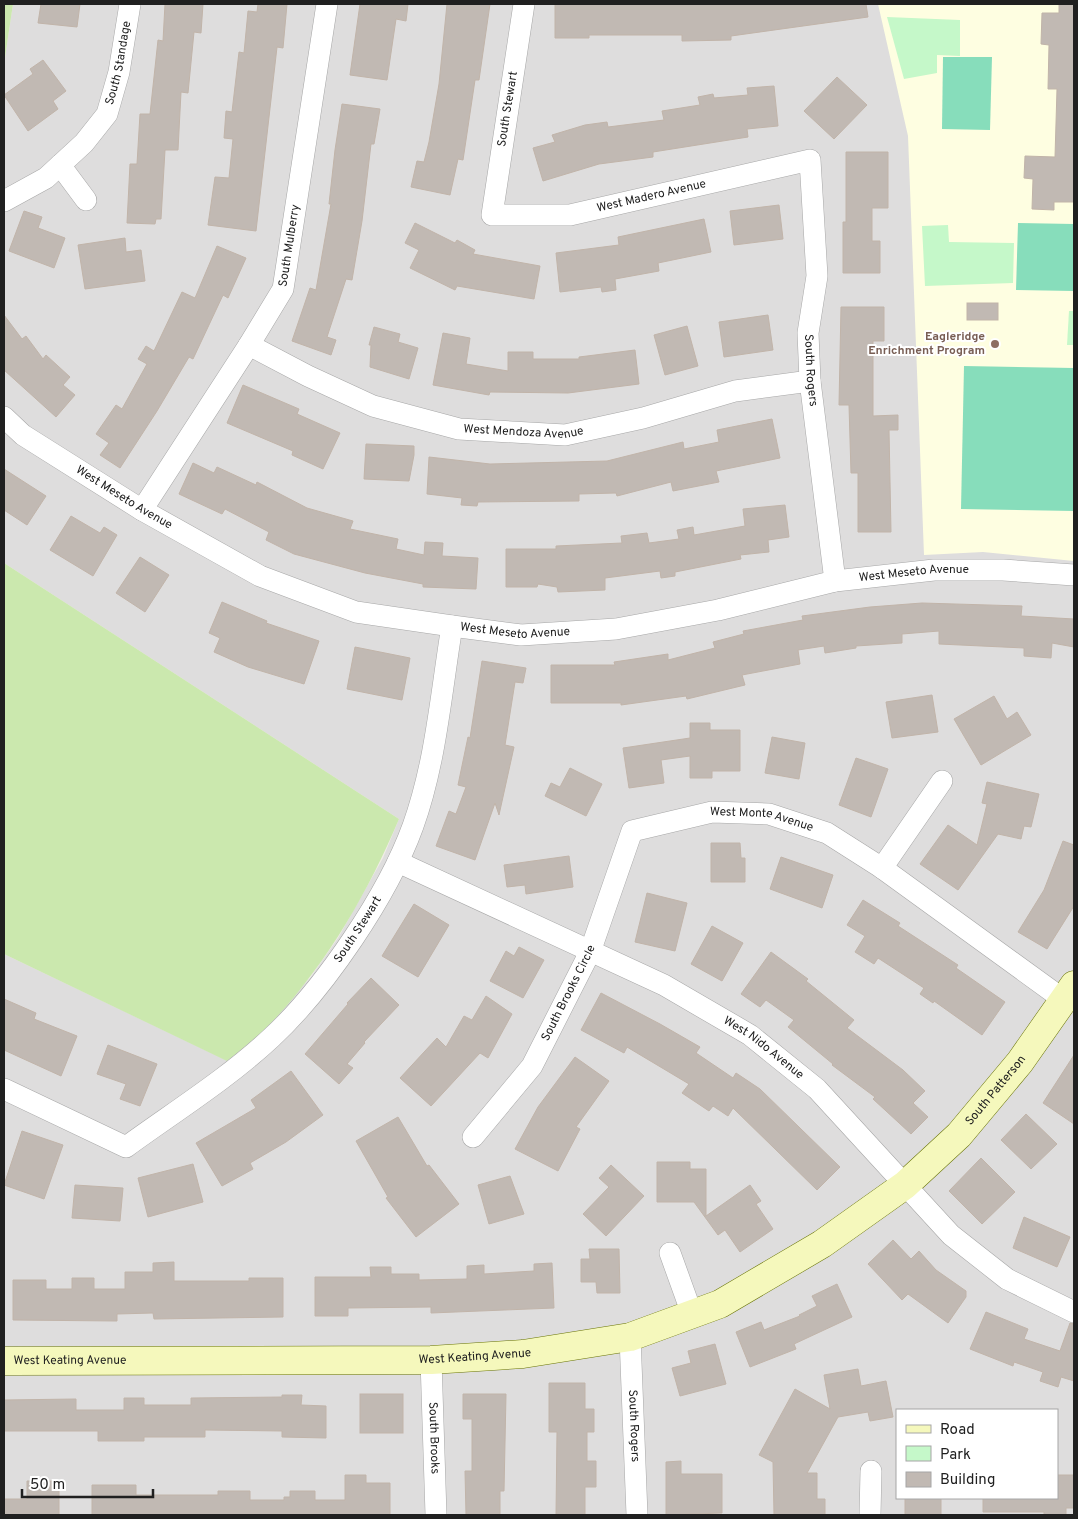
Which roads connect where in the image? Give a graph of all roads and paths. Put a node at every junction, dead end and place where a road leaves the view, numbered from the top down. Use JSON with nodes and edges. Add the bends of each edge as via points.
{"nodes":[{"id":1,"x":130,"y":4,"type":"edge"},
{"id":2,"x":327,"y":4,"type":"edge"},
{"id":3,"x":524,"y":4,"type":"edge"},
{"id":4,"x":810,"y":160,"type":"joint"},
{"id":5,"x":60,"y":165,"type":"junction"},
{"id":6,"x":86,"y":200,"type":"dead end"},
{"id":7,"x":4,"y":201,"type":"edge"},
{"id":8,"x":492,"y":215,"type":"joint"},
{"id":9,"x":249,"y":345,"type":"junction"},
{"id":10,"x":810,"y":381,"type":"junction"},
{"id":11,"x":4,"y":417,"type":"edge"},
{"id":12,"x":142,"y":510,"type":"junction"},
{"id":13,"x":1074,"y":576,"type":"edge"},
{"id":14,"x":835,"y":581,"type":"junction"},
{"id":15,"x":452,"y":626,"type":"junction"},
{"id":16,"x":942,"y":781,"type":"dead end"},
{"id":17,"x":632,"y":831,"type":"joint"},
{"id":18,"x":398,"y":862,"type":"junction"},
{"id":19,"x":882,"y":868,"type":"junction"},
{"id":20,"x":590,"y":952,"type":"junction"},
{"id":21,"x":1069,"y":993,"type":"edge"},
{"id":22,"x":4,"y":1089,"type":"edge"},
{"id":23,"x":473,"y":1137,"type":"dead end"},
{"id":24,"x":905,"y":1185,"type":"junction"},
{"id":25,"x":670,"y":1253,"type":"dead end"},
{"id":26,"x":1074,"y":1312,"type":"edge"},
{"id":27,"x":692,"y":1314,"type":"junction"},
{"id":28,"x":630,"y":1337,"type":"junction"},
{"id":29,"x":432,"y":1360,"type":"junction"},
{"id":30,"x":4,"y":1362,"type":"edge"},
{"id":31,"x":871,"y":1471,"type":"dead end"},
{"id":32,"x":436,"y":1515,"type":"edge"},
{"id":33,"x":637,"y":1515,"type":"edge"},
{"id":34,"x":870,"y":1515,"type":"edge"}],
"edges":[{"from":1,"to":5,"type":"street","name":"South Standage","via":[[119,72],[107,114],[84,143]]},
{"from":2,"to":9,"type":"street","name":"South Mulberry","via":[[283,289]]},
{"from":3,"to":8,"type":"street","name":"South Stewart"},
{"from":4,"to":8,"type":"street","name":"West Madero Avenue","via":[[570,215]]},
{"from":4,"to":10,"type":"street","name":"South Rogers","via":[[817,276],[808,333]]},
{"from":5,"to":6,"type":"street"},
{"from":5,"to":7,"type":"street","name":"South Standage","via":[[46,178]]},
{"from":9,"to":10,"type":"street","name":"West Mendoza Avenue","via":[[373,406],[468,429],[565,435],[643,418],[735,391]]},
{"from":9,"to":12,"type":"street","name":"South Mulberry"},
{"from":10,"to":14,"type":"street","name":"South Rogers"},
{"from":11,"to":12,"type":"street","name":"West Meseto Avenue","via":[[23,435]]},
{"from":12,"to":15,"type":"street","name":"West Meseto Avenue","via":[[260,576],[356,612]]},
{"from":13,"to":14,"type":"street","name":"West Meseto Avenue","via":[[1003,570],[934,570]]},
{"from":14,"to":15,"type":"street","name":"West Meseto Avenue","via":[[718,610],[616,629],[522,635]]},
{"from":15,"to":18,"type":"street","name":"South Stewart","via":[[435,740],[413,827]]},
{"from":16,"to":19,"type":"street"},
{"from":17,"to":19,"type":"street","name":"West Monte Avenue","via":[[712,812],[769,814],[827,833]]},
{"from":17,"to":20,"type":"street","name":"South Brooks Circle"},
{"from":18,"to":20,"type":"street","name":"West Nido Avenue"},
{"from":18,"to":22,"type":"street","name":"South Stewart","via":[[345,950],[272,1038],[239,1066],[126,1147]]},
{"from":19,"to":21,"type":"street","name":"West Monte Avenue"},
{"from":20,"to":23,"type":"street","name":"South Brooks Circle","via":[[532,1066]]},
{"from":20,"to":24,"type":"street","name":"West Nido Avenue","via":[[664,985],[750,1035],[817,1089]]},
{"from":21,"to":24,"type":"street","name":"South Patterson","via":[[1020,1062],[959,1135]]},
{"from":24,"to":26,"type":"street","name":"West Nido Avenue","via":[[951,1235],[1007,1279]]},
{"from":24,"to":27,"type":"street","name":"West Keating Avenue","via":[[822,1244],[720,1304]]},
{"from":25,"to":27,"type":"street"},
{"from":27,"to":28,"type":"street","name":"West Keating Avenue"},
{"from":28,"to":29,"type":"street","name":"West Keating Avenue","via":[[523,1354]]},
{"from":28,"to":33,"type":"street","name":"South Rogers"},
{"from":29,"to":30,"type":"street","name":"West Keating Avenue"},
{"from":29,"to":32,"type":"street","name":"South Brooks"},
{"from":31,"to":34,"type":"street"}]}
